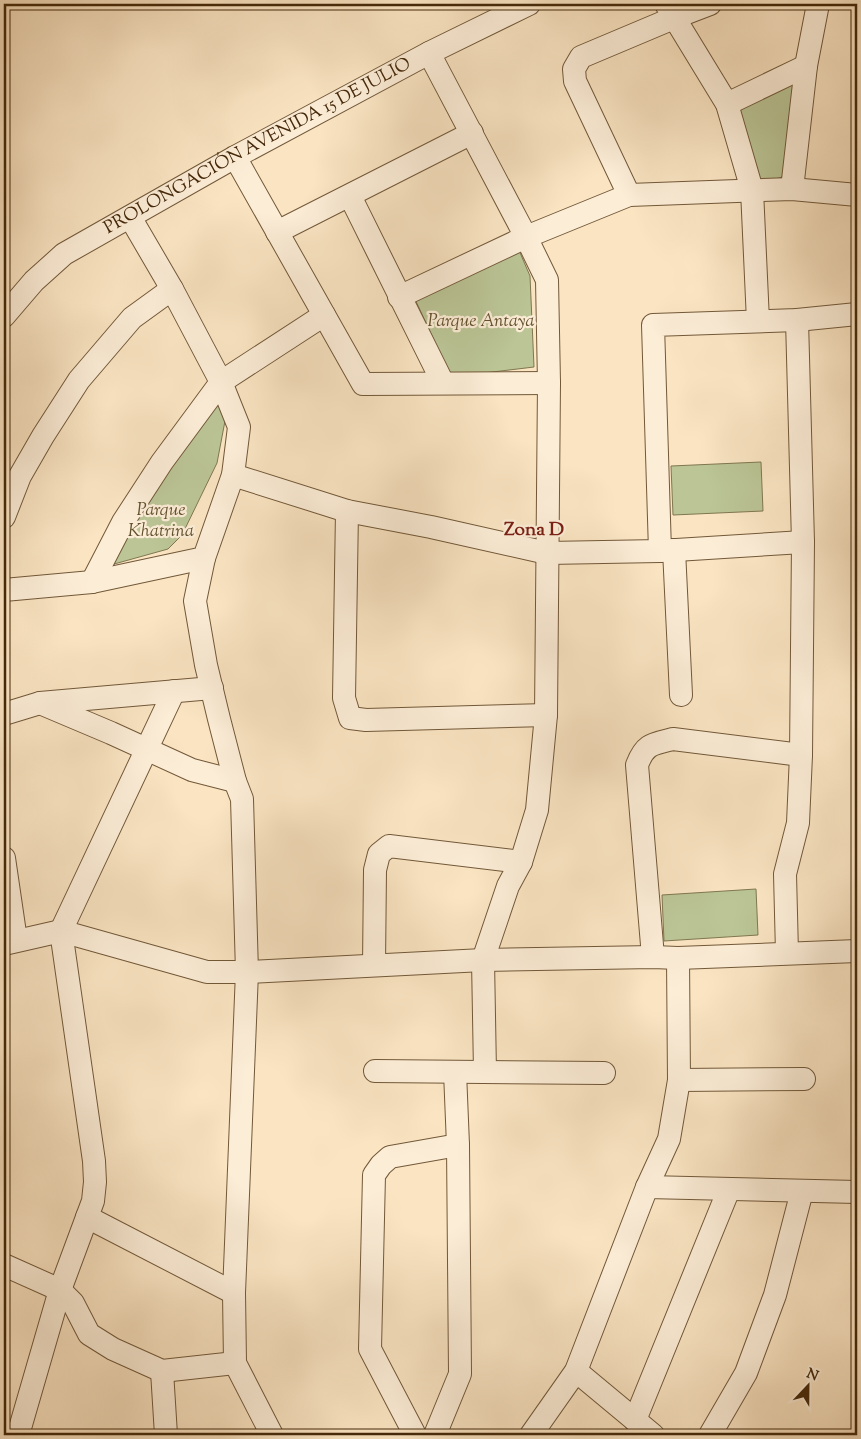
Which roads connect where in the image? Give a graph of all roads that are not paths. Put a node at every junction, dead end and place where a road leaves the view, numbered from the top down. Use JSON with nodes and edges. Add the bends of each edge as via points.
{"nodes":[{"id":1,"x":529,"y":4,"type":"edge"},
{"id":2,"x":710,"y":4,"type":"edge"},
{"id":3,"x":818,"y":4,"type":"edge"},
{"id":4,"x":671,"y":10,"type":"edge"},
{"id":5,"x":429,"y":53,"type":"junction"},
{"id":6,"x":806,"y":66,"type":"junction"},
{"id":7,"x":727,"y":104,"type":"junction"},
{"id":8,"x":472,"y":133,"type":"junction"},
{"id":9,"x":235,"y":157,"type":"junction"},
{"id":10,"x":752,"y":190,"type":"junction"},
{"id":11,"x":792,"y":190,"type":"junction"},
{"id":12,"x":629,"y":195,"type":"junction"},
{"id":13,"x":857,"y":195,"type":"edge"},
{"id":14,"x":350,"y":196,"type":"junction"},
{"id":15,"x":130,"y":217,"type":"junction"},
{"id":16,"x":278,"y":232,"type":"junction"},
{"id":17,"x":526,"y":237,"type":"junction"},
{"id":18,"x":172,"y":289,"type":"junction"},
{"id":19,"x":399,"y":297,"type":"junction"},
{"id":20,"x":857,"y":314,"type":"edge"},
{"id":21,"x":324,"y":315,"type":"junction"},
{"id":22,"x":4,"y":316,"type":"edge"},
{"id":23,"x":797,"y":320,"type":"junction"},
{"id":24,"x":758,"y":321,"type":"junction"},
{"id":25,"x":221,"y":382,"type":"junction"},
{"id":26,"x":443,"y":383,"type":"junction"},
{"id":27,"x":549,"y":383,"type":"junction"},
{"id":28,"x":233,"y":475,"type":"junction"},
{"id":29,"x":348,"y":511,"type":"junction"},
{"id":30,"x":4,"y":517,"type":"edge"},
{"id":31,"x":803,"y":542,"type":"junction"},
{"id":32,"x":667,"y":551,"type":"junction"},
{"id":33,"x":547,"y":553,"type":"junction"},
{"id":34,"x":204,"y":558,"type":"junction"},
{"id":35,"x":92,"y":582,"type":"junction"},
{"id":36,"x":4,"y":590,"type":"edge"},
{"id":37,"x":212,"y":688,"type":"junction"},
{"id":38,"x":174,"y":691,"type":"junction"},
{"id":39,"x":681,"y":695,"type":"dead end"},
{"id":40,"x":40,"y":703,"type":"junction"},
{"id":41,"x":4,"y":714,"type":"edge"},
{"id":42,"x":546,"y":715,"type":"junction"},
{"id":43,"x":147,"y":749,"type":"junction"},
{"id":44,"x":800,"y":755,"type":"junction"},
{"id":45,"x":235,"y":782,"type":"junction"},
{"id":46,"x":4,"y":858,"type":"edge"},
{"id":47,"x":521,"y":862,"type":"junction"},
{"id":48,"x":61,"y":932,"type":"junction"},
{"id":49,"x":10,"y":942,"type":"edge"},
{"id":50,"x":857,"y":951,"type":"edge"},
{"id":51,"x":788,"y":953,"type":"junction"},
{"id":52,"x":653,"y":957,"type":"junction"},
{"id":53,"x":678,"y":958,"type":"junction"},
{"id":54,"x":483,"y":960,"type":"junction"},
{"id":55,"x":374,"y":965,"type":"junction"},
{"id":56,"x":247,"y":972,"type":"junction"},
{"id":57,"x":375,"y":1071,"type":"dead end"},
{"id":58,"x":455,"y":1072,"type":"junction"},
{"id":59,"x":485,"y":1072,"type":"junction"},
{"id":60,"x":604,"y":1073,"type":"dead end"},
{"id":61,"x":804,"y":1079,"type":"dead end"},
{"id":62,"x":679,"y":1080,"type":"junction"},
{"id":63,"x":458,"y":1145,"type":"junction"},
{"id":64,"x":647,"y":1187,"type":"junction"},
{"id":65,"x":729,"y":1189,"type":"junction"},
{"id":66,"x":802,"y":1191,"type":"junction"},
{"id":67,"x":857,"y":1192,"type":"edge"},
{"id":68,"x":87,"y":1217,"type":"junction"},
{"id":69,"x":4,"y":1265,"type":"edge"},
{"id":70,"x":60,"y":1290,"type":"junction"},
{"id":71,"x":234,"y":1293,"type":"junction"},
{"id":72,"x":235,"y":1363,"type":"junction"},
{"id":73,"x":576,"y":1371,"type":"junction"},
{"id":74,"x":162,"y":1372,"type":"junction"},
{"id":75,"x":635,"y":1420,"type":"junction"},
{"id":76,"x":18,"y":1435,"type":"edge"},
{"id":77,"x":166,"y":1435,"type":"edge"},
{"id":78,"x":272,"y":1435,"type":"edge"},
{"id":79,"x":415,"y":1435,"type":"edge"},
{"id":80,"x":435,"y":1435,"type":"edge"},
{"id":81,"x":531,"y":1435,"type":"edge"},
{"id":82,"x":653,"y":1435,"type":"edge"},
{"id":83,"x":710,"y":1435,"type":"edge"}],
"edges":[{"from":1,"to":5,"type":"street","name":"PROLONGACIÓN AVENIDA 15 DE JULIO"},
{"from":2,"to":4,"type":"street"},
{"from":3,"to":6,"type":"street"},
{"from":4,"to":7,"type":"street"},
{"from":4,"to":12,"type":"street","via":[[581,58],[574,69],[575,81]]},
{"from":5,"to":8,"type":"street"},
{"from":5,"to":9,"type":"street","name":"PROLONGACIÓN AVENIDA 15 DE JULIO"},
{"from":6,"to":7,"type":"street"},
{"from":6,"to":11,"type":"street"},
{"from":7,"to":10,"type":"street"},
{"from":8,"to":14,"type":"street"},
{"from":8,"to":17,"type":"street"},
{"from":9,"to":15,"type":"street","name":"PROLONGACIÓN AVENIDA 15 DE JULIO"},
{"from":9,"to":16,"type":"street"},
{"from":10,"to":11,"type":"street"},
{"from":10,"to":12,"type":"street"},
{"from":10,"to":24,"type":"street"},
{"from":11,"to":13,"type":"street"},
{"from":12,"to":17,"type":"street"},
{"from":14,"to":16,"type":"street"},
{"from":14,"to":19,"type":"street"},
{"from":15,"to":18,"type":"street"},
{"from":15,"to":22,"type":"street","name":"PROLONGACIÓN AVENIDA 15 DE JULIO","via":[[64,254],[34,281]]},
{"from":16,"to":21,"type":"street"},
{"from":17,"to":19,"type":"street"},
{"from":17,"to":27,"type":"street","via":[[547,280]]},
{"from":18,"to":25,"type":"street"},
{"from":18,"to":30,"type":"street","via":[[132,318],[79,380],[20,476]]},
{"from":19,"to":26,"type":"street"},
{"from":20,"to":23,"type":"street"},
{"from":21,"to":25,"type":"street"},
{"from":21,"to":26,"type":"street","via":[[363,384]]},
{"from":23,"to":24,"type":"street"},
{"from":23,"to":31,"type":"street"},
{"from":24,"to":32,"type":"street","via":[[653,325]]},
{"from":25,"to":28,"type":"street","via":[[240,427]]},
{"from":25,"to":35,"type":"street","via":[[123,522]]},
{"from":26,"to":27,"type":"street"},
{"from":27,"to":33,"type":"street"},
{"from":28,"to":29,"type":"street"},
{"from":28,"to":34,"type":"street"},
{"from":29,"to":33,"type":"street"},
{"from":29,"to":42,"type":"street","via":[[344,698],[350,718]]},
{"from":31,"to":32,"type":"street"},
{"from":31,"to":44,"type":"street"},
{"from":32,"to":33,"type":"street"},
{"from":32,"to":39,"type":"street"},
{"from":33,"to":42,"type":"street"},
{"from":34,"to":35,"type":"street"},
{"from":34,"to":37,"type":"street","via":[[195,601]]},
{"from":35,"to":36,"type":"street"},
{"from":37,"to":38,"type":"street"},
{"from":37,"to":45,"type":"street"},
{"from":38,"to":40,"type":"street"},
{"from":38,"to":43,"type":"street"},
{"from":40,"to":41,"type":"street"},
{"from":40,"to":43,"type":"street"},
{"from":42,"to":47,"type":"street","via":[[537,810]]},
{"from":43,"to":45,"type":"street","via":[[192,770]]},
{"from":43,"to":48,"type":"street"},
{"from":44,"to":51,"type":"street","via":[[798,823],[785,874]]},
{"from":44,"to":52,"type":"street","via":[[673,740],[652,744],[642,753],[637,765]]},
{"from":45,"to":56,"type":"street","via":[[242,799]]},
{"from":46,"to":49,"type":"street"},
{"from":47,"to":54,"type":"street","via":[[508,886]]},
{"from":47,"to":55,"type":"street","via":[[389,846],[379,854],[375,870]]},
{"from":48,"to":49,"type":"street"},
{"from":48,"to":56,"type":"street","via":[[208,972]]},
{"from":48,"to":68,"type":"street","via":[[94,1161],[95,1182]]},
{"from":50,"to":51,"type":"street"},
{"from":51,"to":53,"type":"street"},
{"from":52,"to":53,"type":"street"},
{"from":52,"to":54,"type":"street"},
{"from":53,"to":62,"type":"street"},
{"from":54,"to":55,"type":"street"},
{"from":54,"to":59,"type":"street"},
{"from":55,"to":56,"type":"street"},
{"from":56,"to":71,"type":"street"},
{"from":57,"to":58,"type":"street"},
{"from":58,"to":59,"type":"street"},
{"from":58,"to":63,"type":"street"},
{"from":59,"to":60,"type":"street"},
{"from":61,"to":62,"type":"street"},
{"from":62,"to":64,"type":"street","via":[[670,1139]]},
{"from":63,"to":79,"type":"street","via":[[390,1157],[374,1175],[370,1349]]},
{"from":63,"to":80,"type":"street","via":[[460,1374]]},
{"from":64,"to":65,"type":"street"},
{"from":64,"to":73,"type":"street"},
{"from":65,"to":66,"type":"street"},
{"from":65,"to":75,"type":"street"},
{"from":66,"to":67,"type":"street"},
{"from":66,"to":83,"type":"street","via":[[775,1295],[746,1373]]},
{"from":68,"to":70,"type":"street"},
{"from":68,"to":71,"type":"street"},
{"from":69,"to":70,"type":"street"},
{"from":70,"to":74,"type":"street","via":[[73,1303],[89,1334]]},
{"from":70,"to":76,"type":"street"},
{"from":71,"to":72,"type":"street"},
{"from":72,"to":74,"type":"street"},
{"from":72,"to":78,"type":"street"},
{"from":73,"to":75,"type":"street"},
{"from":73,"to":81,"type":"street"},
{"from":74,"to":77,"type":"street"},
{"from":75,"to":82,"type":"street"}]}
